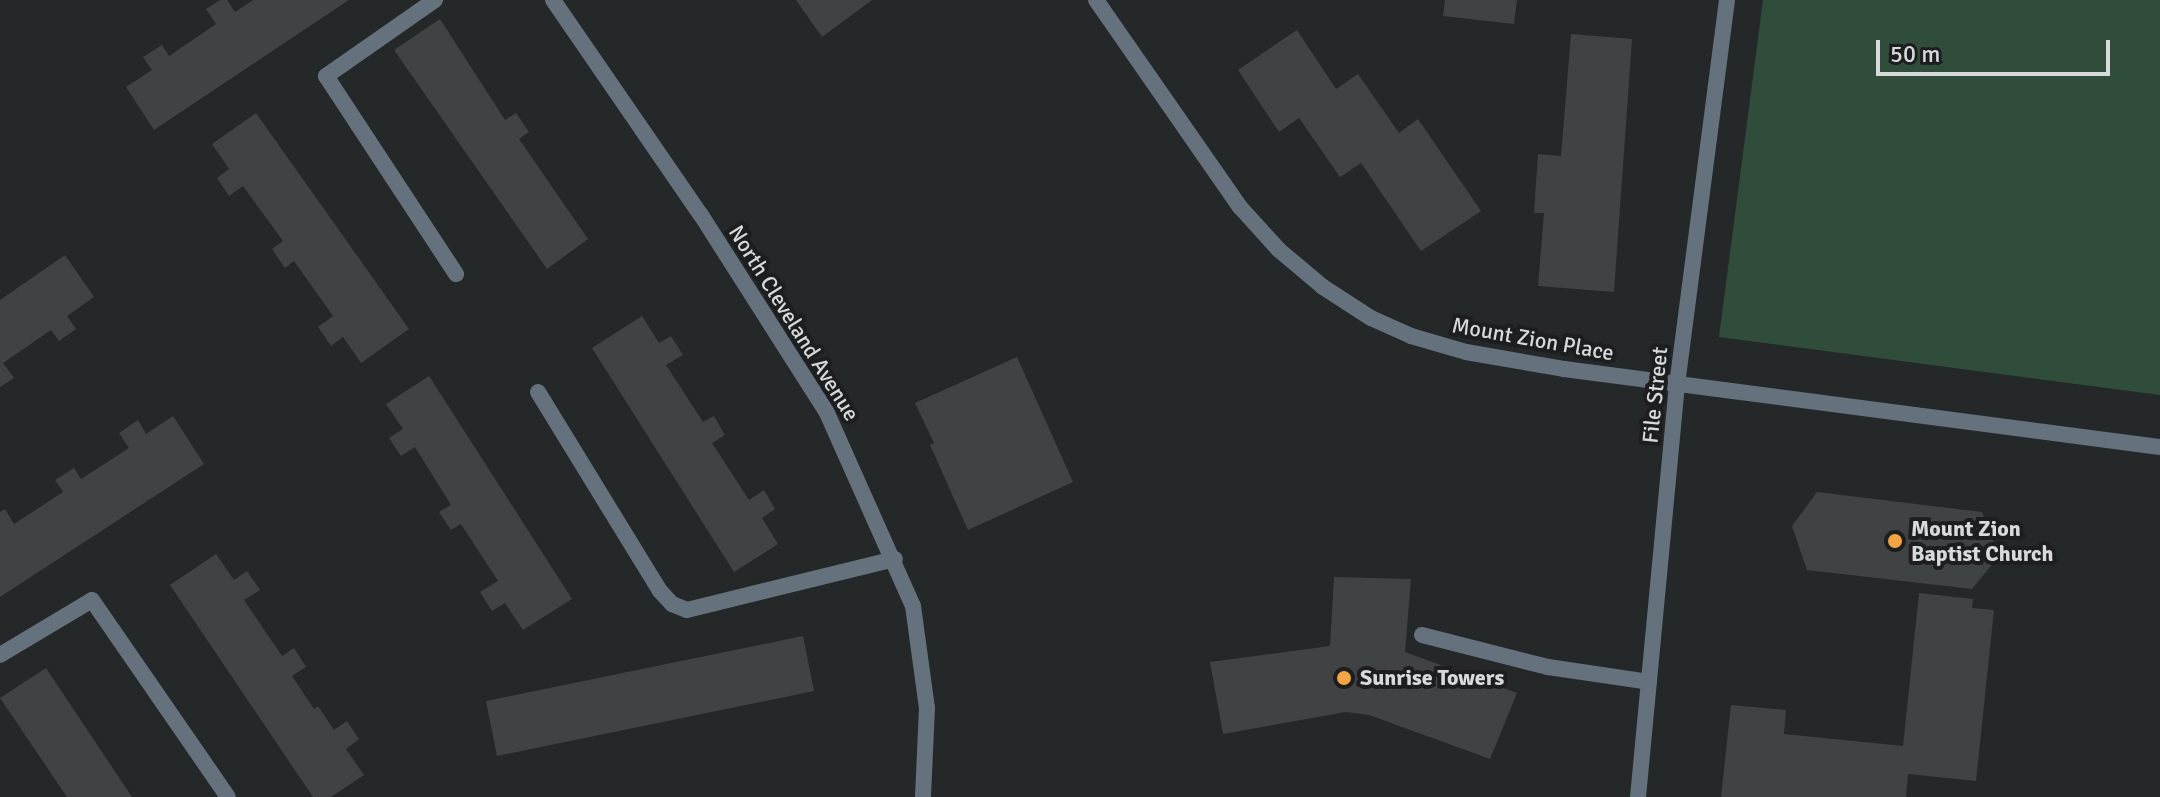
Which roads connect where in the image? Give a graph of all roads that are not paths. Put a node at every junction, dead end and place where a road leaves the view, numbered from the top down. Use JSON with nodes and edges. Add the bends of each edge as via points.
{"nodes":[{"id":1,"x":435,"y":0,"type":"edge"},
{"id":2,"x":553,"y":0,"type":"edge"},
{"id":3,"x":1096,"y":0,"type":"edge"},
{"id":4,"x":1727,"y":0,"type":"edge"},
{"id":5,"x":456,"y":274,"type":"dead end"},
{"id":6,"x":1677,"y":385,"type":"junction"},
{"id":7,"x":538,"y":392,"type":"dead end"},
{"id":8,"x":2160,"y":447,"type":"edge"},
{"id":9,"x":895,"y":559,"type":"junction"},
{"id":10,"x":1422,"y":635,"type":"dead end"},
{"id":11,"x":0,"y":655,"type":"edge"},
{"id":12,"x":1649,"y":682,"type":"junction"},
{"id":13,"x":228,"y":797,"type":"edge"},
{"id":14,"x":923,"y":797,"type":"edge"},
{"id":15,"x":1638,"y":797,"type":"edge"}],
"edges":[{"from":1,"to":5,"type":"street","via":[[326,76]]},
{"from":2,"to":9,"type":"street","name":"North Cleveland Avenue","via":[[802,370]]},
{"from":3,"to":6,"type":"street","name":"Mount Zion Place","via":[[1240,207],[1323,287],[1371,318],[1466,352]]},
{"from":4,"to":6,"type":"street","name":"File Street"},
{"from":6,"to":8,"type":"street","name":"Mount Zion Place"},
{"from":6,"to":12,"type":"street","name":"File Street"},
{"from":7,"to":9,"type":"street","via":[[672,604],[687,610]]},
{"from":9,"to":14,"type":"street","name":"North Cleveland Avenue","via":[[913,606],[927,708]]},
{"from":10,"to":12,"type":"street","via":[[1548,667]]},
{"from":11,"to":13,"type":"street","via":[[92,600]]},
{"from":12,"to":15,"type":"street","name":"File Street"}]}
